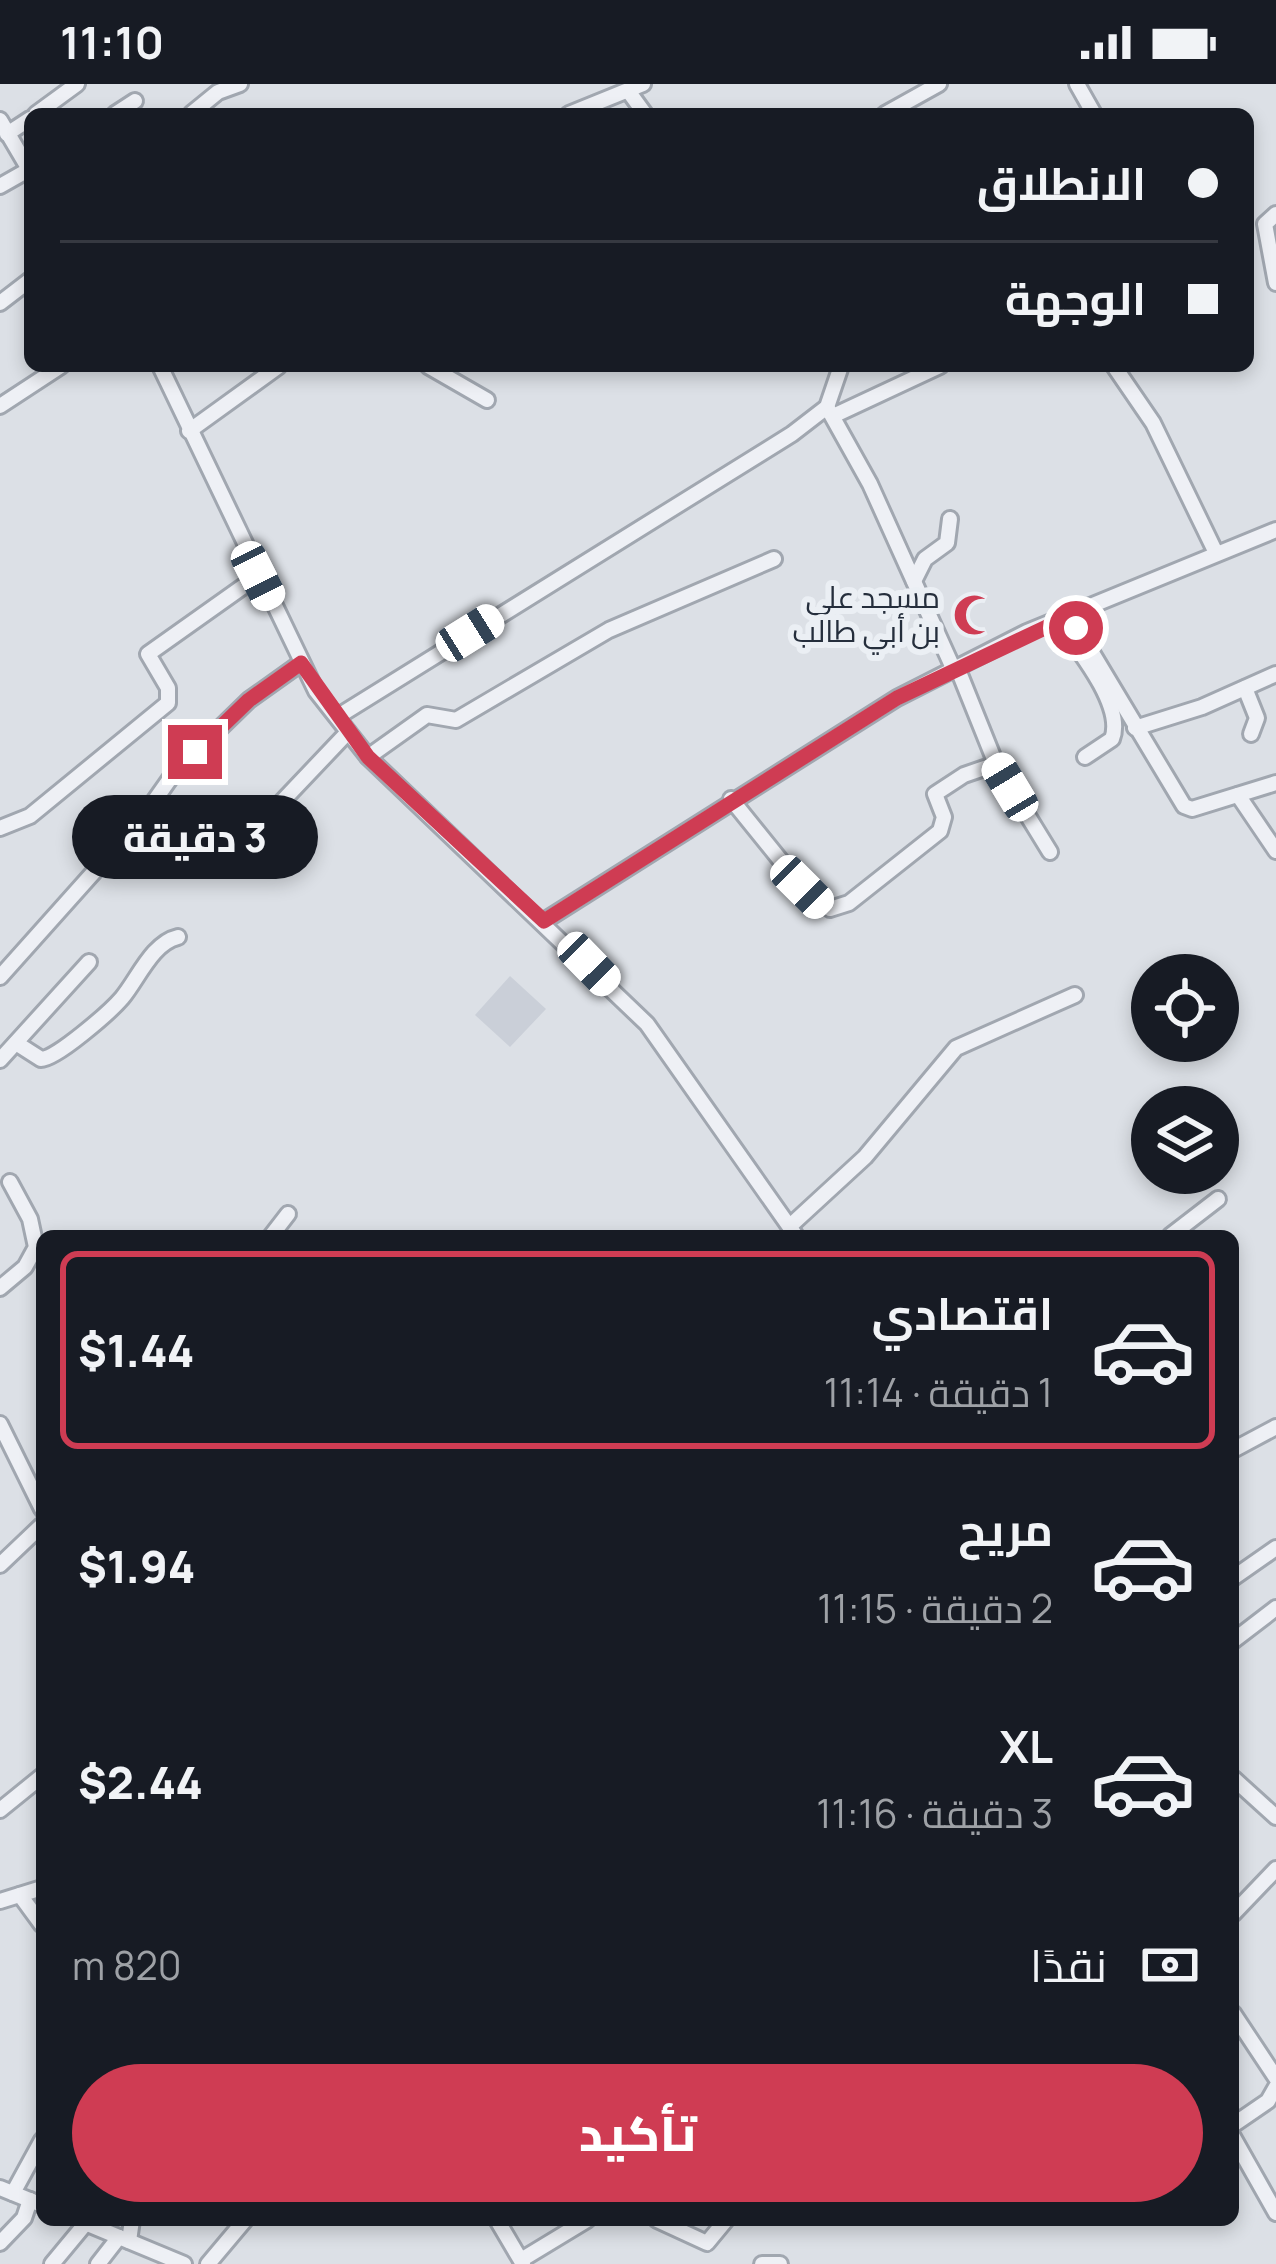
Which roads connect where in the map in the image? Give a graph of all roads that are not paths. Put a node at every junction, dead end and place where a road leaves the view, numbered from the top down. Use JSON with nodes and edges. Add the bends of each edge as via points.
{"nodes":[{"id":1,"x":77,"y":84,"type":"edge"},
{"id":2,"x":240,"y":84,"type":"edge"},
{"id":3,"x":939,"y":84,"type":"edge"},
{"id":4,"x":636,"y":88,"type":"edge"},
{"id":5,"x":134,"y":101,"type":"dead end"},
{"id":6,"x":44,"y":108,"type":"edge"},
{"id":7,"x":124,"y":108,"type":"edge"},
{"id":8,"x":198,"y":108,"type":"edge"},
{"id":9,"x":584,"y":108,"type":"edge"},
{"id":10,"x":896,"y":108,"type":"edge"},
{"id":11,"x":4,"y":135,"type":"edge"},
{"id":12,"x":24,"y":162,"type":"edge"},
{"id":13,"x":1276,"y":214,"type":"edge"},
{"id":14,"x":1276,"y":283,"type":"edge"},
{"id":15,"x":24,"y":285,"type":"edge"},
{"id":16,"x":0,"y":303,"type":"edge"},
{"id":17,"x":52,"y":372,"type":"edge"},
{"id":18,"x":163,"y":372,"type":"edge"},
{"id":19,"x":271,"y":372,"type":"edge"},
{"id":20,"x":439,"y":372,"type":"edge"},
{"id":21,"x":840,"y":372,"type":"edge"},
{"id":22,"x":911,"y":372,"type":"edge"},
{"id":23,"x":1118,"y":372,"type":"edge"},
{"id":24,"x":488,"y":400,"type":"dead end"},
{"id":25,"x":0,"y":406,"type":"edge"},
{"id":26,"x":830,"y":412,"type":"junction"},
{"id":27,"x":189,"y":431,"type":"junction"},
{"id":28,"x":950,"y":519,"type":"dead end"},
{"id":29,"x":1276,"y":530,"type":"edge"},
{"id":30,"x":1216,"y":553,"type":"junction"},
{"id":31,"x":774,"y":559,"type":"dead end"},
{"id":32,"x":258,"y":576,"type":"junction"},
{"id":33,"x":914,"y":581,"type":"junction"},
{"id":34,"x":1064,"y":619,"type":"junction"},
{"id":35,"x":301,"y":663,"type":"junction"},
{"id":36,"x":955,"y":668,"type":"junction"},
{"id":37,"x":1276,"y":674,"type":"edge"},
{"id":38,"x":1245,"y":688,"type":"junction"},
{"id":39,"x":337,"y":717,"type":"junction"},
{"id":40,"x":1135,"y":728,"type":"junction"},
{"id":41,"x":348,"y":731,"type":"junction"},
{"id":42,"x":1251,"y":734,"type":"dead end"},
{"id":43,"x":368,"y":757,"type":"junction"},
{"id":44,"x":1084,"y":757,"type":"dead end"},
{"id":45,"x":996,"y":764,"type":"junction"},
{"id":46,"x":1276,"y":783,"type":"edge"},
{"id":47,"x":1238,"y":795,"type":"junction"},
{"id":48,"x":730,"y":799,"type":"junction"},
{"id":49,"x":0,"y":828,"type":"edge"},
{"id":50,"x":256,"y":829,"type":"dead end"},
{"id":51,"x":1276,"y":851,"type":"edge"},
{"id":52,"x":1050,"y":853,"type":"dead end"},
{"id":53,"x":544,"y":921,"type":"junction"},
{"id":54,"x":178,"y":937,"type":"dead end"},
{"id":55,"x":89,"y":962,"type":"dead end"},
{"id":56,"x":0,"y":977,"type":"edge"},
{"id":57,"x":1076,"y":995,"type":"dead end"},
{"id":58,"x":16,"y":1043,"type":"junction"},
{"id":59,"x":0,"y":1060,"type":"edge"},
{"id":60,"x":10,"y":1181,"type":"dead end"},
{"id":61,"x":1218,"y":1199,"type":"dead end"},
{"id":62,"x":288,"y":1214,"type":"dead end"},
{"id":63,"x":276,"y":1230,"type":"edge"},
{"id":64,"x":792,"y":1230,"type":"edge"},
{"id":65,"x":794,"y":1230,"type":"edge"},
{"id":66,"x":1178,"y":1230,"type":"edge"},
{"id":67,"x":0,"y":1288,"type":"edge"},
{"id":68,"x":0,"y":1424,"type":"edge"},
{"id":69,"x":1276,"y":1427,"type":"edge"},
{"id":70,"x":1239,"y":1447,"type":"edge"},
{"id":71,"x":5,"y":1449,"type":"edge"},
{"id":72,"x":36,"y":1489,"type":"edge"},
{"id":73,"x":36,"y":1532,"type":"edge"},
{"id":74,"x":1276,"y":1547,"type":"edge"},
{"id":75,"x":0,"y":1565,"type":"edge"},
{"id":76,"x":1239,"y":1574,"type":"edge"},
{"id":77,"x":1276,"y":1608,"type":"edge"},
{"id":78,"x":1239,"y":1636,"type":"edge"},
{"id":79,"x":36,"y":1782,"type":"edge"},
{"id":80,"x":1239,"y":1782,"type":"edge"},
{"id":81,"x":1273,"y":1808,"type":"edge"},
{"id":82,"x":0,"y":1810,"type":"edge"},
{"id":83,"x":1275,"y":1872,"type":"edge"},
{"id":84,"x":36,"y":1890,"type":"edge"},
{"id":85,"x":20,"y":1895,"type":"junction"},
{"id":86,"x":0,"y":1901,"type":"edge"},
{"id":87,"x":1239,"y":1908,"type":"edge"},
{"id":88,"x":36,"y":1917,"type":"edge"},
{"id":89,"x":1239,"y":2022,"type":"edge"},
{"id":90,"x":1276,"y":2078,"type":"edge"},
{"id":91,"x":1276,"y":2087,"type":"edge"},
{"id":92,"x":1239,"y":2121,"type":"edge"},
{"id":93,"x":1239,"y":2148,"type":"edge"},
{"id":94,"x":36,"y":2149,"type":"edge"},
{"id":95,"x":7,"y":2190,"type":"edge"},
{"id":96,"x":36,"y":2202,"type":"edge"},
{"id":97,"x":1276,"y":2213,"type":"edge"},
{"id":98,"x":79,"y":2226,"type":"edge"},
{"id":99,"x":92,"y":2226,"type":"edge"},
{"id":100,"x":129,"y":2226,"type":"edge"},
{"id":101,"x":239,"y":2226,"type":"edge"},
{"id":102,"x":500,"y":2226,"type":"edge"},
{"id":103,"x":578,"y":2226,"type":"edge"},
{"id":104,"x":670,"y":2226,"type":"edge"},
{"id":105,"x":721,"y":2226,"type":"edge"},
{"id":106,"x":124,"y":2239,"type":"junction"},
{"id":107,"x":0,"y":2243,"type":"edge"},
{"id":108,"x":522,"y":2262,"type":"edge"},
{"id":109,"x":52,"y":2264,"type":"edge"},
{"id":110,"x":98,"y":2264,"type":"edge"},
{"id":111,"x":184,"y":2264,"type":"edge"},
{"id":112,"x":208,"y":2264,"type":"edge"},
{"id":113,"x":762,"y":2264,"type":"edge"},
{"id":114,"x":780,"y":2264,"type":"edge"}],
"edges":[{"from":1,"to":6,"type":"street"},
{"from":2,"to":8,"type":"street"},
{"from":3,"to":10,"type":"street"},
{"from":4,"to":9,"type":"street"},
{"from":5,"to":7,"type":"street"},
{"from":11,"to":12,"type":"street"},
{"from":13,"to":14,"type":"street","via":[[1265,224]]},
{"from":15,"to":16,"type":"street"},
{"from":17,"to":25,"type":"street"},
{"from":18,"to":27,"type":"street"},
{"from":19,"to":27,"type":"street"},
{"from":20,"to":24,"type":"street"},
{"from":21,"to":26,"type":"street"},
{"from":22,"to":26,"type":"street"},
{"from":23,"to":30,"type":"street","via":[[1154,423]]},
{"from":26,"to":33,"type":"street"},
{"from":26,"to":39,"type":"street"},
{"from":27,"to":32,"type":"street"},
{"from":28,"to":33,"type":"street","via":[[946,543]]},
{"from":29,"to":30,"type":"street"},
{"from":30,"to":34,"type":"street"},
{"from":31,"to":43,"type":"street","via":[[609,631],[456,720],[427,715]]},
{"from":32,"to":35,"type":"street"},
{"from":32,"to":49,"type":"street","via":[[148,654],[168,704],[30,816]]},
{"from":33,"to":36,"type":"street"},
{"from":34,"to":36,"type":"street"},
{"from":34,"to":40,"type":"street"},
{"from":34,"to":44,"type":"street","via":[[1116,726],[1112,739]]},
{"from":35,"to":39,"type":"street"},
{"from":35,"to":56,"type":"street","via":[[188,759]]},
{"from":36,"to":45,"type":"street"},
{"from":36,"to":48,"type":"street"},
{"from":37,"to":38,"type":"street"},
{"from":38,"to":40,"type":"street"},
{"from":38,"to":42,"type":"street","via":[[1257,718]]},
{"from":39,"to":41,"type":"street"},
{"from":40,"to":47,"type":"street","via":[[1186,808]]},
{"from":41,"to":43,"type":"street"},
{"from":41,"to":50,"type":"street"},
{"from":43,"to":53,"type":"street"},
{"from":45,"to":48,"type":"street","via":[[945,784],[935,794],[940,831],[849,903],[830,909]]},
{"from":45,"to":52,"type":"street"},
{"from":46,"to":47,"type":"street"},
{"from":47,"to":51,"type":"street"},
{"from":48,"to":53,"type":"street"},
{"from":53,"to":64,"type":"street","via":[[647,1024]]},
{"from":54,"to":58,"type":"street","via":[[162,944],[120,1001],[59,1055],[41,1059]]},
{"from":55,"to":58,"type":"street"},
{"from":57,"to":65,"type":"street","via":[[956,1048]]},
{"from":58,"to":59,"type":"street"},
{"from":60,"to":67,"type":"street","via":[[36,1247]]},
{"from":61,"to":66,"type":"street"},
{"from":62,"to":63,"type":"street"},
{"from":68,"to":71,"type":"street"},
{"from":69,"to":70,"type":"street"},
{"from":71,"to":72,"type":"street"},
{"from":73,"to":75,"type":"street"},
{"from":74,"to":76,"type":"street"},
{"from":77,"to":78,"type":"street"},
{"from":79,"to":82,"type":"street"},
{"from":80,"to":81,"type":"street"},
{"from":83,"to":87,"type":"street"},
{"from":84,"to":85,"type":"street"},
{"from":85,"to":86,"type":"street"},
{"from":85,"to":88,"type":"street"},
{"from":89,"to":90,"type":"street"},
{"from":91,"to":92,"type":"street"},
{"from":93,"to":97,"type":"street"},
{"from":94,"to":95,"type":"street"},
{"from":95,"to":96,"type":"street"},
{"from":96,"to":107,"type":"street"},
{"from":98,"to":109,"type":"street"},
{"from":99,"to":106,"type":"street"},
{"from":100,"to":106,"type":"street"},
{"from":101,"to":112,"type":"street"},
{"from":102,"to":108,"type":"street"},
{"from":103,"to":108,"type":"street"},
{"from":104,"to":105,"type":"street","via":[[707,2243]]},
{"from":106,"to":110,"type":"street"},
{"from":106,"to":111,"type":"street"},
{"from":113,"to":114,"type":"street"}]}
